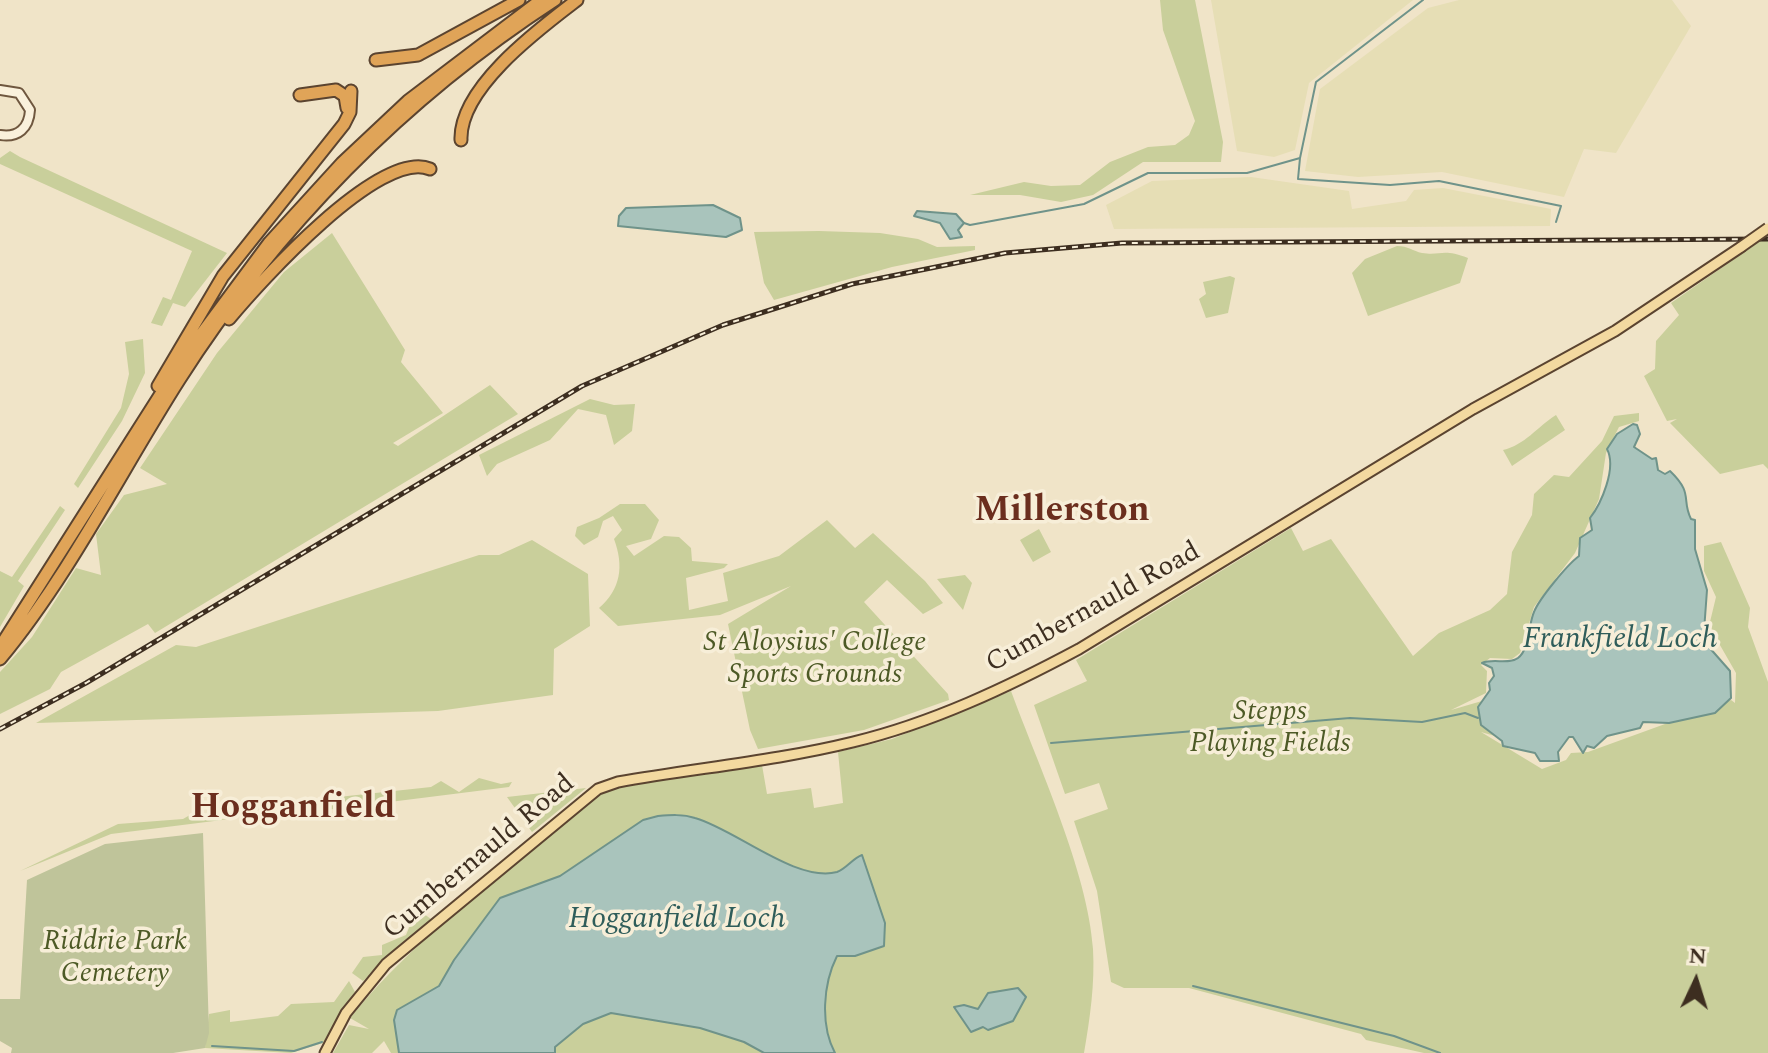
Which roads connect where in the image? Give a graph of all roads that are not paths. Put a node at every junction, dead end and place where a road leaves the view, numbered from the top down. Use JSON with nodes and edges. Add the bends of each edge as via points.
{"nodes":[{"id":1,"x":519,"y":0,"type":"edge"},
{"id":2,"x":541,"y":0,"type":"edge"},
{"id":3,"x":555,"y":0,"type":"edge"},
{"id":4,"x":577,"y":0,"type":"edge"},
{"id":5,"x":376,"y":60,"type":"dead end"},
{"id":6,"x":0,"y":83,"type":"edge"},
{"id":7,"x":4,"y":90,"type":"edge"},
{"id":8,"x":351,"y":91,"type":"dead end"},
{"id":9,"x":300,"y":95,"type":"dead end"},
{"id":10,"x":411,"y":104,"type":"junction"},
{"id":11,"x":344,"y":124,"type":"junction"},
{"id":12,"x":387,"y":126,"type":"junction"},
{"id":13,"x":0,"y":135,"type":"edge"},
{"id":14,"x":12,"y":136,"type":"junction"},
{"id":15,"x":461,"y":140,"type":"dead end"},
{"id":16,"x":0,"y":144,"type":"edge"},
{"id":17,"x":430,"y":169,"type":"dead end"},
{"id":18,"x":1768,"y":228,"type":"edge"},
{"id":19,"x":138,"y":447,"type":"junction"},
{"id":20,"x":111,"y":474,"type":"junction"},
{"id":21,"x":0,"y":647,"type":"edge"},
{"id":22,"x":0,"y":659,"type":"edge"},
{"id":23,"x":325,"y":1053,"type":"edge"}],
"edges":[{"from":1,"to":5,"type":"highway","via":[[418,55]]},
{"from":2,"to":10,"type":"highway"},
{"from":3,"to":10,"type":"highway"},
{"from":4,"to":15,"type":"highway","via":[[481,87],[467,110]]},
{"from":6,"to":7,"type":"main road"},
{"from":7,"to":14,"type":"main road","via":[[25,99],[30,110],[27,124]]},
{"from":8,"to":11,"type":"highway"},
{"from":9,"to":11,"type":"highway","via":[[338,90],[347,101]]},
{"from":10,"to":12,"type":"highway"},
{"from":11,"to":20,"type":"highway","via":[[223,276]]},
{"from":12,"to":19,"type":"highway","via":[[258,270],[193,358]]},
{"from":12,"to":20,"type":"highway","via":[[313,194],[245,273]]},
{"from":13,"to":14,"type":"main road"},
{"from":14,"to":16,"type":"main road"},
{"from":17,"to":19,"type":"highway","via":[[415,166],[385,177],[288,255],[226,323]]},
{"from":18,"to":23,"type":"main road","name":"Cumbernauld Road","bridge":true,"via":[[1615,331],[1451,422],[1079,649],[1012,683],[932,717],[853,742],[598,789],[386,964],[346,1013]]},
{"from":19,"to":22,"type":"highway"},
{"from":20,"to":21,"type":"highway"}]}
